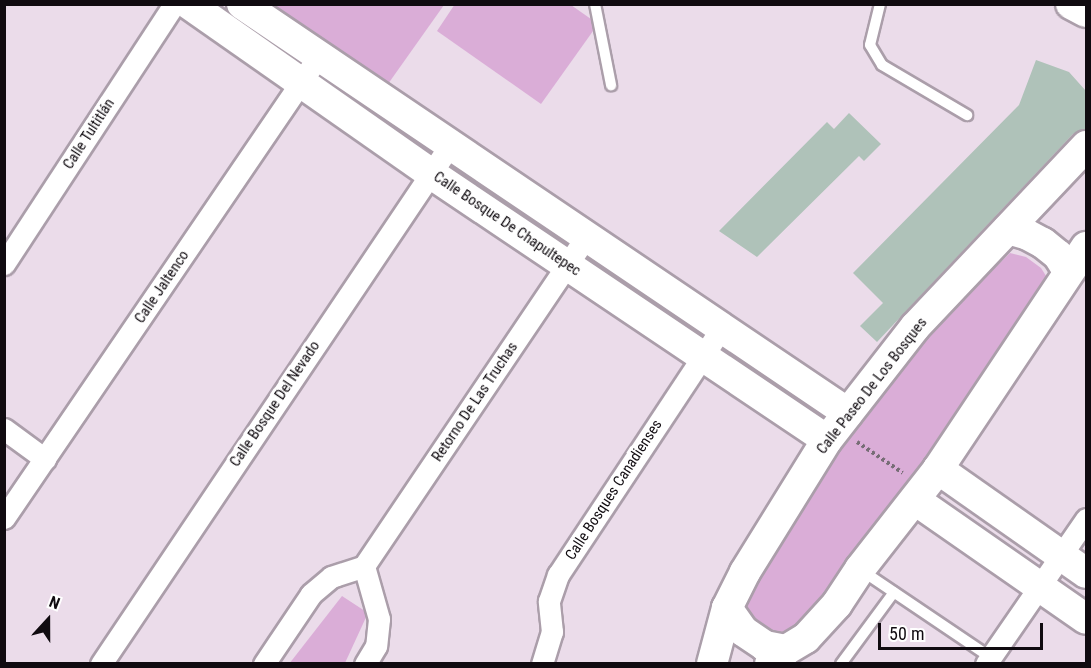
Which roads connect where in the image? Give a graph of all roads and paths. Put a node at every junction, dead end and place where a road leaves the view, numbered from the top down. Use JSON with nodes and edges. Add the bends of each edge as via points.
{"nodes":[{"id":1,"x":174,"y":4,"type":"edge"},
{"id":2,"x":189,"y":4,"type":"edge"},
{"id":3,"x":242,"y":4,"type":"edge"},
{"id":4,"x":595,"y":4,"type":"edge"},
{"id":5,"x":880,"y":4,"type":"edge"},
{"id":6,"x":1071,"y":4,"type":"edge"},
{"id":7,"x":1086,"y":12,"type":"edge"},
{"id":8,"x":318,"y":57,"type":"junction"},
{"id":9,"x":301,"y":83,"type":"junction"},
{"id":10,"x":611,"y":85,"type":"dead end"},
{"id":11,"x":967,"y":115,"type":"dead end"},
{"id":12,"x":450,"y":145,"type":"junction"},
{"id":13,"x":1086,"y":146,"type":"edge"},
{"id":14,"x":430,"y":173,"type":"junction"},
{"id":15,"x":1008,"y":230,"type":"junction"},
{"id":16,"x":586,"y":237,"type":"junction"},
{"id":17,"x":1086,"y":247,"type":"edge"},
{"id":18,"x":4,"y":264,"type":"edge"},
{"id":19,"x":568,"y":265,"type":"junction"},
{"id":20,"x":1068,"y":271,"type":"junction"},
{"id":21,"x":721,"y":328,"type":"junction"},
{"id":22,"x":701,"y":356,"type":"junction"},
{"id":23,"x":837,"y":427,"type":"junction"},
{"id":24,"x":4,"y":429,"type":"edge"},
{"id":25,"x":45,"y":459,"type":"junction"},
{"id":26,"x":926,"y":486,"type":"junction"},
{"id":27,"x":4,"y":518,"type":"edge"},
{"id":28,"x":1086,"y":519,"type":"edge"},
{"id":29,"x":1061,"y":556,"type":"junction"},
{"id":30,"x":364,"y":566,"type":"junction"},
{"id":31,"x":860,"y":570,"type":"junction"},
{"id":32,"x":1086,"y":573,"type":"edge"},
{"id":33,"x":1039,"y":586,"type":"junction"},
{"id":34,"x":894,"y":592,"type":"junction"},
{"id":35,"x":727,"y":608,"type":"junction"},
{"id":36,"x":1086,"y":619,"type":"edge"},
{"id":37,"x":775,"y":660,"type":"edge"},
{"id":38,"x":988,"y":660,"type":"edge"},
{"id":39,"x":101,"y":663,"type":"edge"},
{"id":40,"x":264,"y":663,"type":"edge"},
{"id":41,"x":365,"y":663,"type":"edge"},
{"id":42,"x":542,"y":663,"type":"edge"},
{"id":43,"x":712,"y":663,"type":"edge"},
{"id":44,"x":841,"y":663,"type":"edge"}],
"edges":[{"from":1,"to":18,"type":"street","name":"Calle Tultitlán"},
{"from":2,"to":9,"type":"street","name":"Calle Bosque De Chapultepec"},
{"from":3,"to":8,"type":"street"},
{"from":4,"to":10,"type":"lane"},
{"from":5,"to":11,"type":"lane","via":[[870,45],[882,65]]},
{"from":6,"to":7,"type":"street"},
{"from":8,"to":9,"type":"street","name":"Calle Jaltenco"},
{"from":8,"to":12,"type":"street"},
{"from":9,"to":14,"type":"street","name":"Calle Bosque De Chapultepec"},
{"from":9,"to":25,"type":"street","name":"Calle Jaltenco"},
{"from":12,"to":14,"type":"street","name":"Calle Bosque Del Nevado"},
{"from":12,"to":16,"type":"street"},
{"from":13,"to":15,"type":"street","name":"Calle Paseo De Los Bosques"},
{"from":14,"to":19,"type":"street","name":"Calle Bosque De Chapultepec"},
{"from":14,"to":39,"type":"street","name":"Calle Bosque Del Nevado"},
{"from":15,"to":20,"type":"street","via":[[1043,243],[1058,255]]},
{"from":15,"to":23,"type":"street","name":"Calle Paseo De Los Bosques","via":[[915,327]]},
{"from":16,"to":19,"type":"street","name":"Retorno De Las Truchas"},
{"from":16,"to":21,"type":"street"},
{"from":17,"to":20,"type":"street"},
{"from":19,"to":22,"type":"street","name":"Calle Bosque De Chapultepec"},
{"from":19,"to":30,"type":"street","name":"Retorno De Las Truchas"},
{"from":20,"to":26,"type":"street"},
{"from":21,"to":22,"type":"street","name":"Calle Bosques Canadienses"},
{"from":21,"to":23,"type":"street"},
{"from":22,"to":23,"type":"street","name":"Calle Bosque De Chapultepec"},
{"from":22,"to":42,"type":"street","name":"Calle Bosques Canadienses","via":[[558,575],[549,601],[552,632]]},
{"from":23,"to":26,"type":"path"},
{"from":23,"to":35,"type":"street","name":"Calle Paseo De Los Bosques","via":[[745,572]]},
{"from":24,"to":25,"type":"street"},
{"from":25,"to":27,"type":"street","name":"Calle Jaltenco"},
{"from":26,"to":29,"type":"street"},
{"from":26,"to":31,"type":"street"},
{"from":26,"to":33,"type":"street"},
{"from":28,"to":29,"type":"street"},
{"from":29,"to":32,"type":"street"},
{"from":29,"to":33,"type":"street"},
{"from":30,"to":40,"type":"street","via":[[331,577],[311,594]]},
{"from":30,"to":41,"type":"street","via":[[379,619],[376,646]]},
{"from":31,"to":34,"type":"lane"},
{"from":31,"to":37,"type":"street","via":[[807,638]]},
{"from":33,"to":36,"type":"street"},
{"from":33,"to":38,"type":"street"},
{"from":34,"to":38,"type":"lane"},
{"from":34,"to":44,"type":"lane"},
{"from":35,"to":37,"type":"street","via":[[743,631],[765,646]]},
{"from":35,"to":43,"type":"street","name":"Calle Paseo De Los Bosques"}]}
